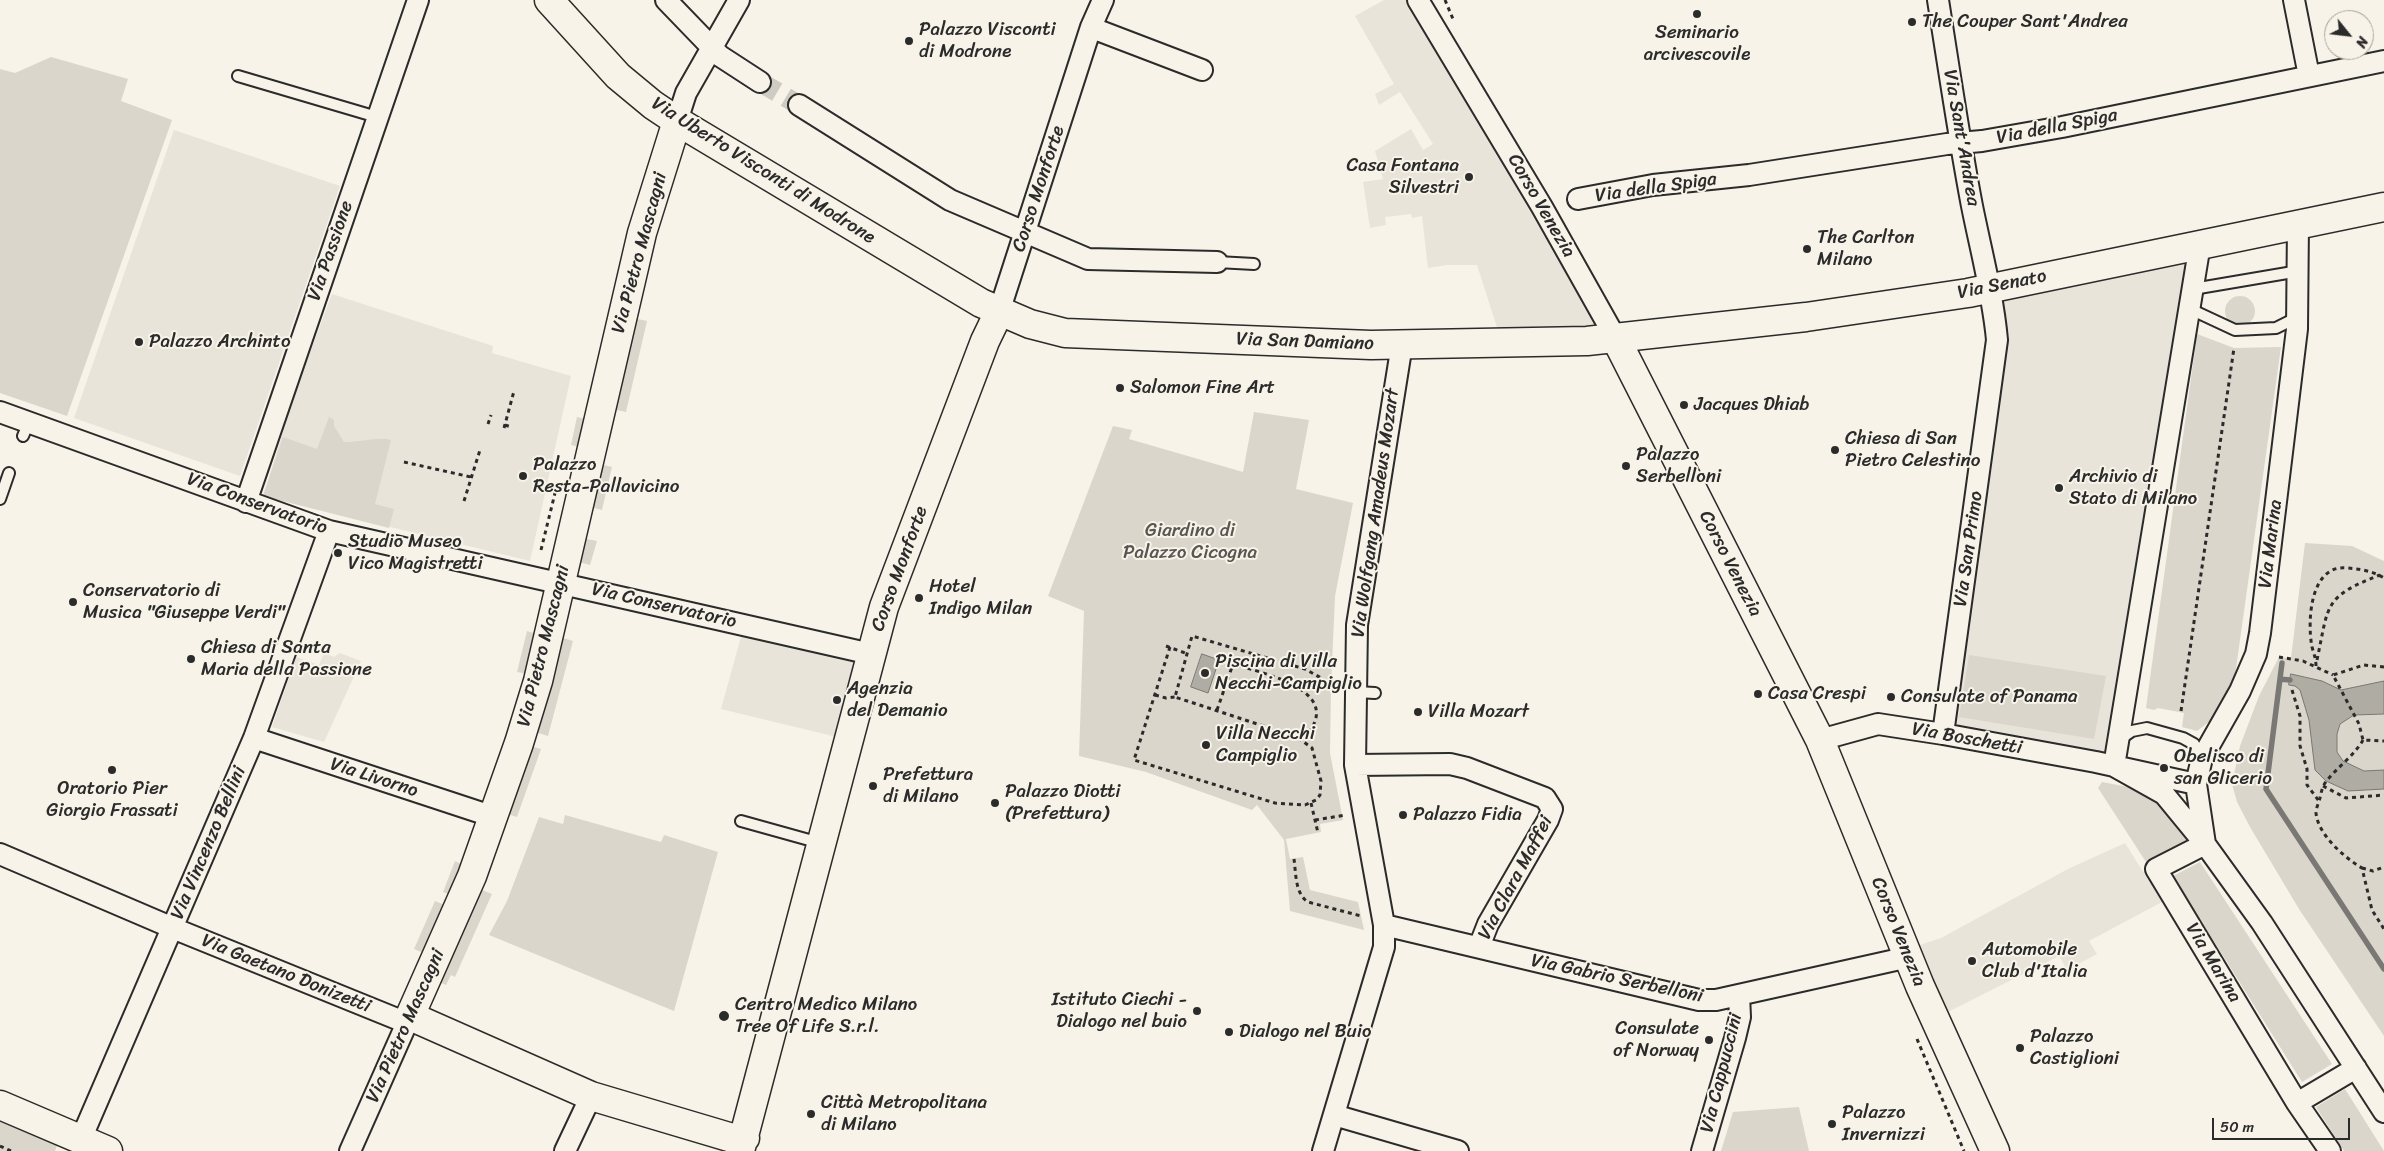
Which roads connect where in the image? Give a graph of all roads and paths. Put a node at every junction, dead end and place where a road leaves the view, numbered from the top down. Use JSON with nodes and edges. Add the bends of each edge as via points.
{"nodes":[{"id":1,"x":418,"y":0,"type":"edge"},
{"id":2,"x":549,"y":0,"type":"edge"},
{"id":3,"x":666,"y":0,"type":"edge"},
{"id":4,"x":739,"y":0,"type":"edge"},
{"id":5,"x":1418,"y":0,"type":"edge"},
{"id":6,"x":1938,"y":0,"type":"edge"},
{"id":7,"x":2294,"y":0,"type":"edge"},
{"id":8,"x":1096,"y":2,"type":"edge"},
{"id":9,"x":1100,"y":31,"type":"dead end"},
{"id":10,"x":711,"y":48,"type":"junction"},
{"id":11,"x":2384,"y":61,"type":"edge"},
{"id":12,"x":1202,"y":70,"type":"dead end"},
{"id":13,"x":238,"y":76,"type":"dead end"},
{"id":14,"x":2309,"y":76,"type":"junction"},
{"id":15,"x":760,"y":82,"type":"tunnel mouth"},
{"id":16,"x":799,"y":105,"type":"tunnel mouth"},
{"id":17,"x":679,"y":115,"type":"junction"},
{"id":18,"x":377,"y":117,"type":"junction"},
{"id":19,"x":1960,"y":143,"type":"junction"},
{"id":20,"x":1578,"y":200,"type":"dead end"},
{"id":21,"x":2384,"y":207,"type":"edge"},
{"id":22,"x":2298,"y":224,"type":"junction"},
{"id":23,"x":1024,"y":233,"type":"junction"},
{"id":24,"x":2200,"y":244,"type":"junction"},
{"id":25,"x":1217,"y":262,"type":"joint"},
{"id":26,"x":1254,"y":264,"type":"dead end"},
{"id":27,"x":2299,"y":271,"type":"junction"},
{"id":28,"x":1987,"y":282,"type":"junction"},
{"id":29,"x":2193,"y":289,"type":"junction"},
{"id":30,"x":2190,"y":309,"type":"junction"},
{"id":31,"x":999,"y":312,"type":"junction"},
{"id":32,"x":2298,"y":317,"type":"junction"},
{"id":33,"x":1615,"y":337,"type":"junction"},
{"id":34,"x":1402,"y":344,"type":"junction"},
{"id":35,"x":2234,"y":348,"type":"dead end"},
{"id":36,"x":514,"y":392,"type":"dead end"},
{"id":37,"x":0,"y":412,"type":"edge"},
{"id":38,"x":491,"y":415,"type":"dead end"},
{"id":39,"x":488,"y":424,"type":"dead end"},
{"id":40,"x":510,"y":427,"type":"dead end"},
{"id":41,"x":480,"y":450,"type":"dead end"},
{"id":42,"x":404,"y":462,"type":"dead end"},
{"id":43,"x":10,"y":473,"type":"dead end"},
{"id":44,"x":471,"y":476,"type":"junction"},
{"id":45,"x":557,"y":485,"type":"dead end"},
{"id":46,"x":0,"y":499,"type":"edge"},
{"id":47,"x":464,"y":501,"type":"dead end"},
{"id":48,"x":246,"y":502,"type":"junction"},
{"id":49,"x":329,"y":531,"type":"junction"},
{"id":50,"x":541,"y":550,"type":"dead end"},
{"id":51,"x":2380,"y":575,"type":"junction"},
{"id":52,"x":2384,"y":578,"type":"edge"},
{"id":53,"x":560,"y":583,"type":"junction"},
{"id":54,"x":871,"y":654,"type":"junction"},
{"id":55,"x":1188,"y":654,"type":"junction"},
{"id":56,"x":2279,"y":657,"type":"dead end"},
{"id":57,"x":2316,"y":666,"type":"junction"},
{"id":58,"x":2384,"y":667,"type":"edge"},
{"id":59,"x":2333,"y":675,"type":"junction"},
{"id":60,"x":2292,"y":690,"type":"dead end"},
{"id":61,"x":1334,"y":691,"type":"dead end"},
{"id":62,"x":1155,"y":696,"type":"junction"},
{"id":63,"x":1175,"y":697,"type":"junction"},
{"id":64,"x":1217,"y":710,"type":"junction"},
{"id":65,"x":2181,"y":711,"type":"dead end"},
{"id":66,"x":1943,"y":734,"type":"junction"},
{"id":67,"x":254,"y":738,"type":"junction"},
{"id":68,"x":1302,"y":740,"type":"junction"},
{"id":69,"x":1820,"y":740,"type":"junction"},
{"id":70,"x":2363,"y":740,"type":"junction"},
{"id":71,"x":2118,"y":741,"type":"junction"},
{"id":72,"x":2384,"y":741,"type":"edge"},
{"id":73,"x":2202,"y":758,"type":"junction"},
{"id":74,"x":1355,"y":765,"type":"junction"},
{"id":75,"x":2114,"y":766,"type":"junction"},
{"id":76,"x":2196,"y":784,"type":"junction"},
{"id":77,"x":2323,"y":786,"type":"junction"},
{"id":78,"x":2384,"y":794,"type":"edge"},
{"id":79,"x":2319,"y":801,"type":"junction"},
{"id":80,"x":1311,"y":803,"type":"junction"},
{"id":81,"x":1346,"y":815,"type":"dead end"},
{"id":82,"x":494,"y":817,"type":"junction"},
{"id":83,"x":1315,"y":820,"type":"junction"},
{"id":84,"x":741,"y":821,"type":"dead end"},
{"id":85,"x":1318,"y":833,"type":"dead end"},
{"id":86,"x":820,"y":844,"type":"junction"},
{"id":87,"x":2205,"y":844,"type":"junction"},
{"id":88,"x":0,"y":854,"type":"edge"},
{"id":89,"x":1294,"y":859,"type":"dead end"},
{"id":90,"x":2384,"y":867,"type":"edge"},
{"id":91,"x":2362,"y":868,"type":"junction"},
{"id":92,"x":1361,"y":916,"type":"dead end"},
{"id":93,"x":1384,"y":925,"type":"junction"},
{"id":94,"x":172,"y":928,"type":"junction"},
{"id":95,"x":2384,"y":929,"type":"edge"},
{"id":96,"x":1479,"y":947,"type":"junction"},
{"id":97,"x":1909,"y":957,"type":"junction"},
{"id":98,"x":1739,"y":995,"type":"junction"},
{"id":99,"x":408,"y":1020,"type":"junction"},
{"id":100,"x":2356,"y":1068,"type":"junction"},
{"id":101,"x":591,"y":1096,"type":"junction"},
{"id":102,"x":2297,"y":1104,"type":"junction"},
{"id":103,"x":0,"y":1105,"type":"edge"},
{"id":104,"x":2384,"y":1112,"type":"edge"},
{"id":105,"x":1334,"y":1115,"type":"junction"},
{"id":106,"x":79,"y":1145,"type":"edge"},
{"id":107,"x":743,"y":1145,"type":"edge"},
{"id":108,"x":0,"y":1146,"type":"edge"},
{"id":109,"x":11,"y":1151,"type":"edge"},
{"id":110,"x":108,"y":1151,"type":"edge"},
{"id":111,"x":350,"y":1151,"type":"edge"},
{"id":112,"x":566,"y":1151,"type":"edge"},
{"id":113,"x":1323,"y":1151,"type":"edge"},
{"id":114,"x":1458,"y":1151,"type":"edge"},
{"id":115,"x":1702,"y":1151,"type":"edge"},
{"id":116,"x":1995,"y":1151,"type":"edge"},
{"id":117,"x":2330,"y":1151,"type":"edge"}],
"edges":[{"from":1,"to":18,"type":"street","name":"Via Passione"},
{"from":2,"to":17,"type":"street","name":"Via Uberto Visconti di Modrone","via":[[618,76]]},
{"from":3,"to":10,"type":"street"},
{"from":4,"to":10,"type":"street"},
{"from":5,"to":33,"type":"street","name":"Corso Venezia","via":[[1542,206]]},
{"from":6,"to":19,"type":"street","name":"Via Sant'Andrea"},
{"from":7,"to":14,"type":"street"},
{"from":8,"to":23,"type":"street","name":"Corso Monforte"},
{"from":9,"to":12,"type":"street"},
{"from":10,"to":15,"type":"street"},
{"from":10,"to":17,"type":"street"},
{"from":11,"to":14,"type":"street","name":"Via della Spiga"},
{"from":13,"to":18,"type":"lane"},
{"from":14,"to":19,"type":"street","name":"Via della Spiga","via":[[2062,127]]},
{"from":16,"to":23,"type":"street","via":[[950,200]]},
{"from":17,"to":31,"type":"street","name":"Via Uberto Visconti di Modrone"},
{"from":17,"to":53,"type":"street","name":"Via Pietro Mascagni","via":[[642,233]]},
{"from":18,"to":48,"type":"street","name":"Via Passione"},
{"from":19,"to":20,"type":"street","name":"Via della Spiga","via":[[1749,175],[1653,185]]},
{"from":19,"to":28,"type":"street","name":"Via Sant'Andrea"},
{"from":21,"to":22,"type":"street","name":"Via Senato"},
{"from":22,"to":24,"type":"street","name":"Via Senato"},
{"from":22,"to":27,"type":"street","name":"Via Marina"},
{"from":23,"to":25,"type":"street","via":[[1088,259]]},
{"from":23,"to":31,"type":"street","name":"Corso Monforte"},
{"from":24,"to":28,"type":"street","name":"Via Senato"},
{"from":24,"to":29,"type":"street"},
{"from":25,"to":26,"type":"lane"},
{"from":27,"to":29,"type":"lane"},
{"from":27,"to":32,"type":"street","name":"Via Marina"},
{"from":28,"to":33,"type":"street","name":"Via Senato","via":[[1800,318]]},
{"from":28,"to":66,"type":"street","name":"Via San Primo","via":[[1997,340]]},
{"from":29,"to":30,"type":"street"},
{"from":30,"to":32,"type":"lane","via":[[2235,330],[2276,328]]},
{"from":30,"to":71,"type":"street"},
{"from":31,"to":34,"type":"street","name":"Via San Damiano","via":[[1065,333]]},
{"from":31,"to":54,"type":"street","name":"Corso Monforte","via":[[901,560]]},
{"from":32,"to":73,"type":"street","name":"Via Marina","via":[[2256,654],[2240,691]]},
{"from":33,"to":34,"type":"street","name":"Via San Damiano","via":[[1587,341]]},
{"from":33,"to":69,"type":"street","name":"Corso Venezia"},
{"from":34,"to":74,"type":"street","name":"Via Wolfgang Amadeus Mozart","via":[[1357,625],[1365,693]]},
{"from":35,"to":65,"type":"path"},
{"from":36,"to":40,"type":"path","via":[[504,427]]},
{"from":37,"to":48,"type":"street","name":"Via Conservatorio","via":[[26,429]]},
{"from":38,"to":39,"type":"path"},
{"from":41,"to":44,"type":"path"},
{"from":42,"to":44,"type":"path"},
{"from":43,"to":46,"type":"lane"},
{"from":44,"to":47,"type":"path"},
{"from":45,"to":50,"type":"path"},
{"from":48,"to":49,"type":"street","name":"Via Conservatorio"},
{"from":49,"to":53,"type":"street","name":"Via Conservatorio"},
{"from":49,"to":67,"type":"street","name":"Via Vincenzo Bellini"},
{"from":51,"to":52,"type":"path"},
{"from":51,"to":57,"type":"path","via":[[2352,586],[2332,600]]},
{"from":51,"to":57,"type":"path","via":[[2341,567],[2323,575],[2314,591],[2312,610],[2312,647]]},
{"from":53,"to":54,"type":"street","name":"Via Conservatorio"},
{"from":53,"to":82,"type":"street","name":"Via Pietro Mascagni","via":[[538,681]]},
{"from":54,"to":86,"type":"street","name":"Corso Monforte"},
{"from":55,"to":61,"type":"path","via":[[1192,636],[1305,669],[1323,679]]},
{"from":55,"to":62,"type":"path","via":[[1168,646]]},
{"from":55,"to":63,"type":"path"},
{"from":56,"to":57,"type":"path"},
{"from":57,"to":59,"type":"path"},
{"from":58,"to":59,"type":"path","via":[[2364,665]]},
{"from":59,"to":70,"type":"path"},
{"from":60,"to":79,"type":"path","via":[[2300,716],[2300,746],[2307,770],[2307,785]]},
{"from":62,"to":63,"type":"path"},
{"from":62,"to":80,"type":"path","via":[[1134,760],[1276,803]]},
{"from":63,"to":64,"type":"path"},
{"from":64,"to":68,"type":"path"},
{"from":64,"to":68,"type":"path","via":[[1233,664],[1265,674],[1296,686],[1315,704],[1314,727]]},
{"from":66,"to":69,"type":"street","name":"Via Boschetti","via":[[1878,724]]},
{"from":66,"to":75,"type":"street","name":"Via Boschetti"},
{"from":67,"to":82,"type":"street","name":"Via Livorno"},
{"from":67,"to":94,"type":"street","name":"Via Vincenzo Bellini"},
{"from":68,"to":80,"type":"path","via":[[1312,748],[1321,781],[1320,795]]},
{"from":69,"to":97,"type":"street","name":"Corso Venezia"},
{"from":70,"to":72,"type":"path"},
{"from":70,"to":77,"type":"path"},
{"from":71,"to":73,"type":"lane","via":[[2132,731],[2147,728],[2194,744]]},
{"from":71,"to":75,"type":"street"},
{"from":73,"to":76,"type":"street","name":"Via Marina"},
{"from":74,"to":93,"type":"street","name":"Via Wolfgang Amadeus Mozart"},
{"from":74,"to":96,"type":"street","name":"Via Clara Maffei","via":[[1450,764],[1545,798],[1552,809],[1548,820],[1488,924]]},
{"from":75,"to":76,"type":"street"},
{"from":75,"to":87,"type":"street","name":"Via Marina","via":[[2164,794]]},
{"from":76,"to":87,"type":"street","name":"Via Marina"},
{"from":77,"to":78,"type":"path","via":[[2346,798]]},
{"from":77,"to":79,"type":"path"},
{"from":79,"to":91,"type":"path","via":[[2316,813],[2335,848]]},
{"from":80,"to":83,"type":"path"},
{"from":81,"to":83,"type":"path"},
{"from":82,"to":99,"type":"street","name":"Via Pietro Mascagni","via":[[472,876]]},
{"from":83,"to":85,"type":"path"},
{"from":84,"to":86,"type":"lane"},
{"from":86,"to":107,"type":"street","name":"Corso Monforte"},
{"from":87,"to":100,"type":"street","name":"Via Marina","via":[[2262,923]]},
{"from":87,"to":102,"type":"street","name":"Via Marina","via":[[2156,869]]},
{"from":88,"to":94,"type":"street","name":"Via Gaetano Donizetti"},
{"from":89,"to":92,"type":"path","via":[[1303,899]]},
{"from":90,"to":91,"type":"path","via":[[2373,871]]},
{"from":91,"to":95,"type":"path","via":[[2372,910]]},
{"from":93,"to":96,"type":"street","name":"Via Gabrio Serbelloni"},
{"from":93,"to":105,"type":"street","name":"Via Wolfgang Amadeus Mozart","via":[[1384,948]]},
{"from":94,"to":99,"type":"street","name":"Via Gaetano Donizetti"},
{"from":94,"to":106,"type":"street","name":"Via Vincenzo Bellini"},
{"from":96,"to":98,"type":"street","name":"Via Gabrio Serbelloni","via":[[1698,1000]]},
{"from":97,"to":98,"type":"street","name":"Via Gabrio Serbelloni"},
{"from":97,"to":116,"type":"street","name":"Corso Venezia"},
{"from":98,"to":115,"type":"street","name":"Via Cappuccini","via":[[1740,1017]]},
{"from":99,"to":101,"type":"street","name":"Via Gaetano Donizetti"},
{"from":99,"to":111,"type":"street","name":"Via Pietro Mascagni"},
{"from":100,"to":102,"type":"street"},
{"from":100,"to":104,"type":"street","name":"Via Marina"},
{"from":101,"to":107,"type":"street","name":"Via Gaetano Donizetti","via":[[729,1137]]},
{"from":101,"to":112,"type":"street"},
{"from":102,"to":117,"type":"street","name":"Via Marina"},
{"from":103,"to":106,"type":"street"},
{"from":105,"to":113,"type":"street","name":"Via Wolfgang Amadeus Mozart"},
{"from":105,"to":114,"type":"street"},
{"from":106,"to":110,"type":"street"},
{"from":108,"to":109,"type":"path"}]}
